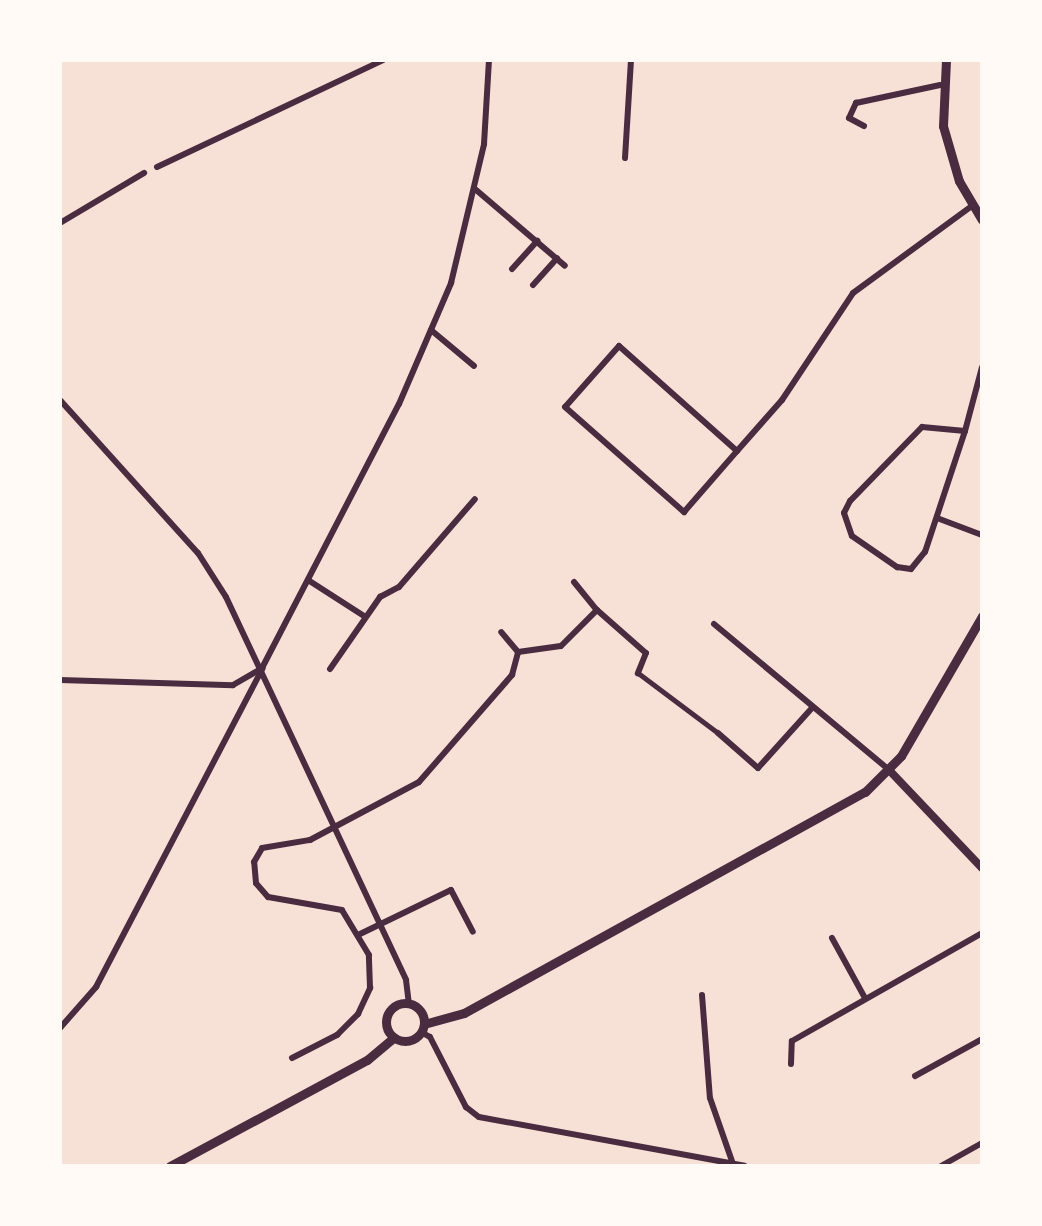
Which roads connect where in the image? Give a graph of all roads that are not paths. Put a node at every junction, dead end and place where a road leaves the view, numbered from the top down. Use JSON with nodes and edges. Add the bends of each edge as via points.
{"nodes":[{"id":1,"x":383,"y":60,"type":"edge"},
{"id":2,"x":489,"y":60,"type":"edge"},
{"id":3,"x":631,"y":60,"type":"edge"},
{"id":4,"x":946,"y":60,"type":"edge"},
{"id":5,"x":364,"y":64,"type":"edge"},
{"id":6,"x":940,"y":85,"type":"junction"},
{"id":7,"x":864,"y":126,"type":"dead end"},
{"id":8,"x":625,"y":158,"type":"dead end"},
{"id":9,"x":157,"y":167,"type":"dead end"},
{"id":10,"x":144,"y":173,"type":"dead end"},
{"id":11,"x":475,"y":189,"type":"junction"},
{"id":12,"x":972,"y":206,"type":"junction"},
{"id":13,"x":982,"y":220,"type":"edge"},
{"id":14,"x":60,"y":223,"type":"edge"},
{"id":15,"x":537,"y":241,"type":"junction"},
{"id":16,"x":557,"y":258,"type":"junction"},
{"id":17,"x":565,"y":266,"type":"dead end"},
{"id":18,"x":512,"y":270,"type":"dead end"},
{"id":19,"x":533,"y":285,"type":"dead end"},
{"id":20,"x":431,"y":330,"type":"junction"},
{"id":21,"x":474,"y":366,"type":"dead end"},
{"id":22,"x":982,"y":367,"type":"edge"},
{"id":23,"x":60,"y":400,"type":"edge"},
{"id":24,"x":964,"y":431,"type":"junction"},
{"id":25,"x":737,"y":451,"type":"junction"},
{"id":26,"x":474,"y":499,"type":"dead end"},
{"id":27,"x":936,"y":518,"type":"junction"},
{"id":28,"x":982,"y":536,"type":"edge"},
{"id":29,"x":308,"y":580,"type":"junction"},
{"id":30,"x":574,"y":582,"type":"dead end"},
{"id":31,"x":597,"y":610,"type":"junction"},
{"id":32,"x":364,"y":616,"type":"junction"},
{"id":33,"x":982,"y":616,"type":"edge"},
{"id":34,"x":714,"y":624,"type":"dead end"},
{"id":35,"x":501,"y":632,"type":"dead end"},
{"id":36,"x":518,"y":652,"type":"junction"},
{"id":37,"x":262,"y":668,"type":"junction"},
{"id":38,"x":330,"y":669,"type":"dead end"},
{"id":39,"x":638,"y":673,"type":"joint"},
{"id":40,"x":60,"y":680,"type":"edge"},
{"id":41,"x":813,"y":707,"type":"junction"},
{"id":42,"x":718,"y":734,"type":"joint"},
{"id":43,"x":890,"y":771,"type":"junction"},
{"id":44,"x":336,"y":826,"type":"junction"},
{"id":45,"x":982,"y":868,"type":"edge"},
{"id":46,"x":380,"y":922,"type":"junction"},
{"id":47,"x":473,"y":932,"type":"dead end"},
{"id":48,"x":982,"y":933,"type":"edge"},
{"id":49,"x":360,"y":934,"type":"junction"},
{"id":50,"x":832,"y":938,"type":"dead end"},
{"id":51,"x":702,"y":995,"type":"dead end"},
{"id":52,"x":864,"y":998,"type":"junction"},
{"id":53,"x":409,"y":1004,"type":"junction"},
{"id":54,"x":60,"y":1028,"type":"edge"},
{"id":55,"x":422,"y":1028,"type":"junction"},
{"id":56,"x":394,"y":1037,"type":"junction"},
{"id":57,"x":982,"y":1039,"type":"edge"},
{"id":58,"x":292,"y":1058,"type":"dead end"},
{"id":59,"x":791,"y":1064,"type":"dead end"},
{"id":60,"x":915,"y":1076,"type":"dead end"},
{"id":61,"x":982,"y":1143,"type":"edge"},
{"id":62,"x":733,"y":1162,"type":"junction"},
{"id":63,"x":170,"y":1166,"type":"edge"},
{"id":64,"x":745,"y":1166,"type":"edge"},
{"id":65,"x":941,"y":1166,"type":"edge"}],
"edges":[{"from":1,"to":5,"type":"street"},
{"from":2,"to":11,"type":"street"},
{"from":3,"to":8,"type":"street"},
{"from":4,"to":6,"type":"main road"},
{"from":5,"to":9,"type":"street"},
{"from":6,"to":7,"type":"street","via":[[856,103],[848,118]]},
{"from":6,"to":12,"type":"main road","via":[[951,157]]},
{"from":10,"to":14,"type":"street"},
{"from":11,"to":15,"type":"street"},
{"from":11,"to":20,"type":"street"},
{"from":12,"to":13,"type":"main road"},
{"from":12,"to":25,"type":"street","via":[[853,293],[782,400]]},
{"from":15,"to":16,"type":"street"},
{"from":15,"to":18,"type":"street"},
{"from":16,"to":17,"type":"street"},
{"from":16,"to":19,"type":"street"},
{"from":20,"to":21,"type":"street"},
{"from":20,"to":29,"type":"street"},
{"from":22,"to":24,"type":"street"},
{"from":23,"to":37,"type":"street","via":[[198,553]]},
{"from":24,"to":27,"type":"street"},
{"from":24,"to":27,"type":"street","via":[[922,426],[844,513],[852,536],[897,567],[911,568]]},
{"from":25,"to":25,"type":"street","via":[[684,512],[565,406],[619,346]]},
{"from":26,"to":32,"type":"street"},
{"from":27,"to":28,"type":"street"},
{"from":29,"to":32,"type":"street"},
{"from":29,"to":37,"type":"street"},
{"from":30,"to":31,"type":"street"},
{"from":31,"to":36,"type":"street","via":[[560,646]]},
{"from":31,"to":39,"type":"street","via":[[646,653]]},
{"from":32,"to":38,"type":"street"},
{"from":33,"to":43,"type":"main road"},
{"from":34,"to":41,"type":"street"},
{"from":35,"to":36,"type":"street"},
{"from":36,"to":44,"type":"street","via":[[512,675],[418,782]]},
{"from":37,"to":40,"type":"street","via":[[234,685]]},
{"from":37,"to":44,"type":"street"},
{"from":37,"to":54,"type":"street","via":[[96,987]]},
{"from":39,"to":42,"type":"street"},
{"from":41,"to":42,"type":"street","via":[[758,768]]},
{"from":41,"to":43,"type":"street"},
{"from":43,"to":45,"type":"street"},
{"from":43,"to":55,"type":"main road","via":[[821,821],[464,1013]]},
{"from":44,"to":46,"type":"street"},
{"from":44,"to":49,"type":"street","via":[[310,840],[262,848],[254,862],[256,883],[268,897],[342,910]]},
{"from":46,"to":47,"type":"street","via":[[451,890]]},
{"from":46,"to":49,"type":"street"},
{"from":46,"to":53,"type":"street","via":[[406,980]]},
{"from":48,"to":52,"type":"street"},
{"from":49,"to":58,"type":"street","via":[[369,955],[370,988],[358,1014],[336,1035]]},
{"from":50,"to":52,"type":"street"},
{"from":51,"to":62,"type":"street","via":[[710,1098]]},
{"from":52,"to":59,"type":"street","via":[[792,1041]]},
{"from":53,"to":55,"type":"main road"},
{"from":53,"to":56,"type":"main road","via":[[388,1015]]},
{"from":55,"to":56,"type":"main road","via":[[411,1040]]},
{"from":55,"to":62,"type":"street","via":[[466,1107],[480,1117]]},
{"from":56,"to":63,"type":"main road","via":[[367,1060]]},
{"from":57,"to":60,"type":"street"},
{"from":61,"to":65,"type":"street"},
{"from":62,"to":64,"type":"street"}]}
